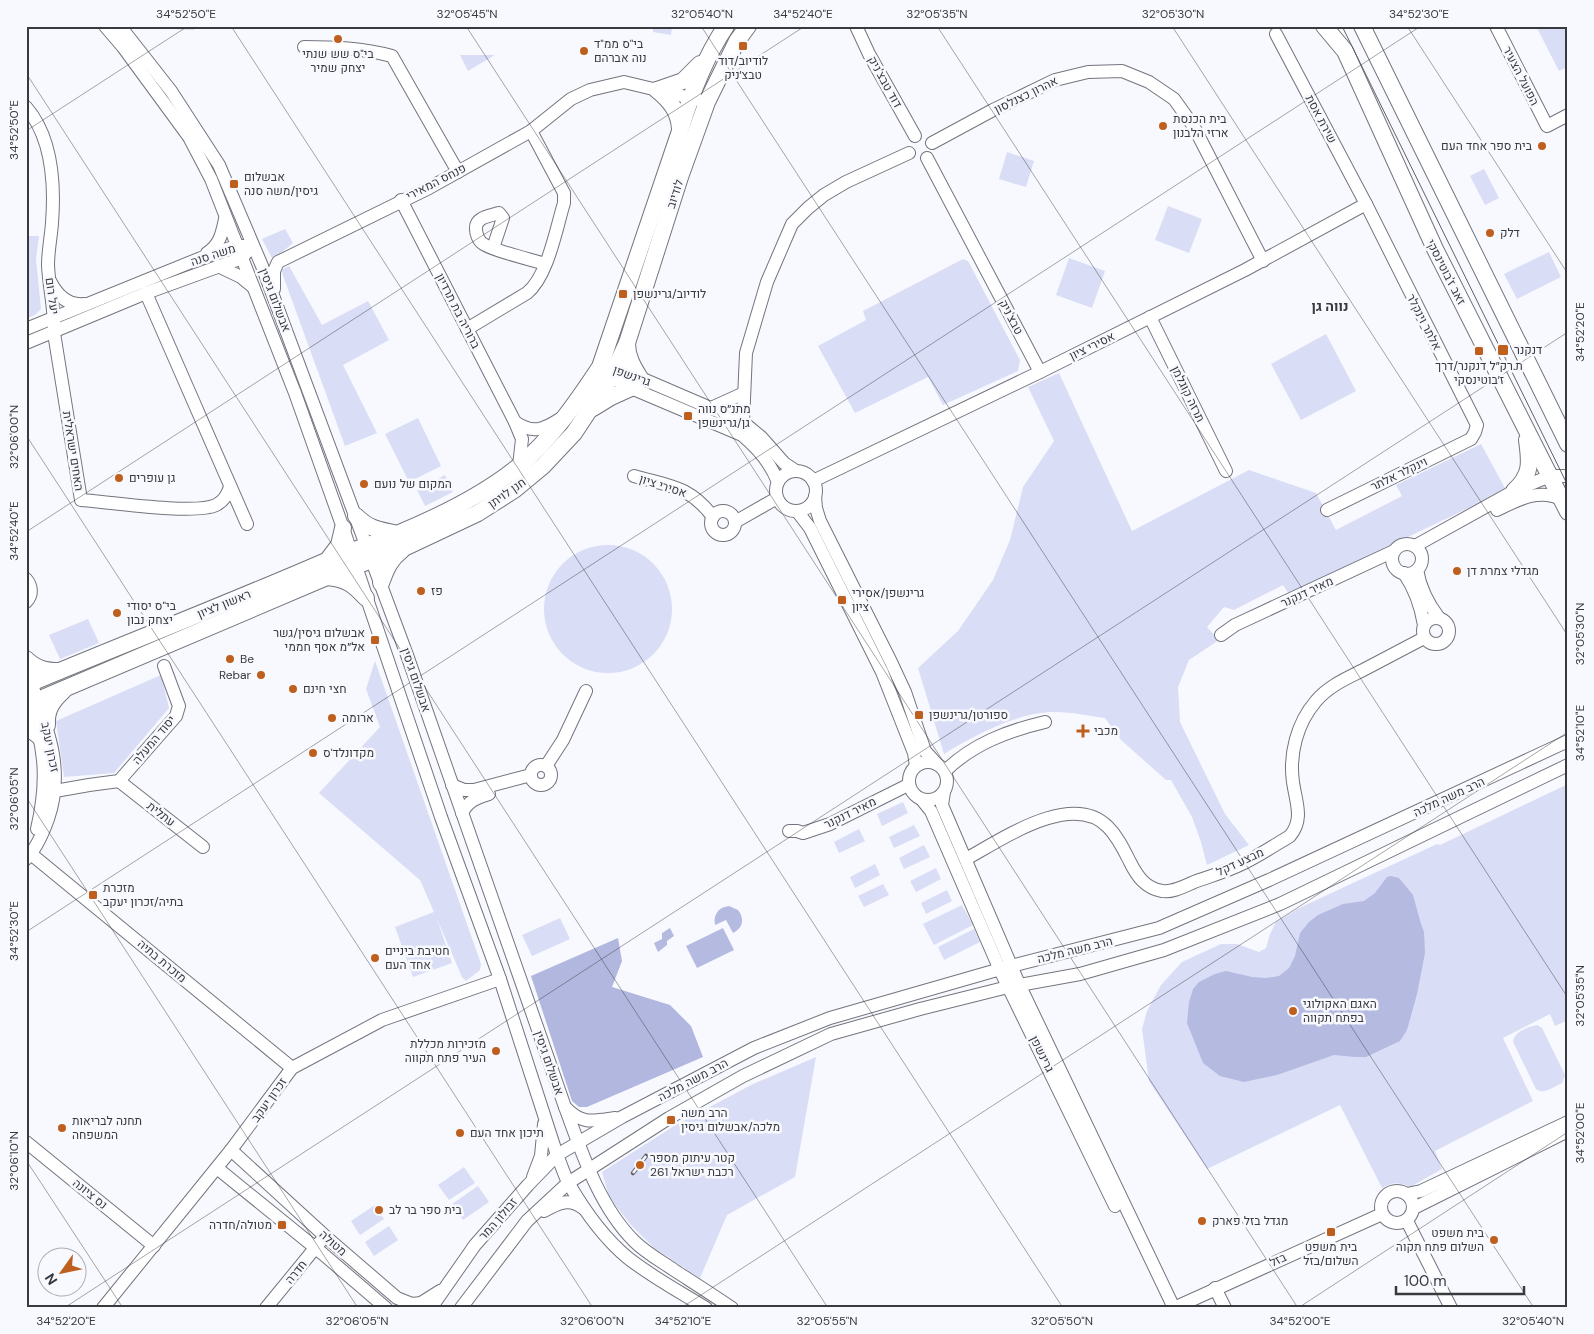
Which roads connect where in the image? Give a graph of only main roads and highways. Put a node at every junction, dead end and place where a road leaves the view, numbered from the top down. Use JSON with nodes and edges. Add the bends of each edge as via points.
{"nodes":[{"id":1,"x":748,"y":26,"type":"edge"},
{"id":2,"x":1324,"y":26,"type":"edge"},
{"id":3,"x":1362,"y":26,"type":"edge"},
{"id":4,"x":725,"y":27,"type":"edge"},
{"id":5,"x":708,"y":55,"type":"junction"},
{"id":6,"x":680,"y":131,"type":"junction"},
{"id":7,"x":627,"y":343,"type":"junction"},
{"id":8,"x":609,"y":371,"type":"junction"},
{"id":9,"x":587,"y":412,"type":"junction"},
{"id":10,"x":1526,"y":428,"type":"junction"},
{"id":11,"x":1568,"y":444,"type":"edge"},
{"id":12,"x":1514,"y":491,"type":"road end"},
{"id":13,"x":1564,"y":506,"type":"edge"},
{"id":14,"x":356,"y":516,"type":"road end"},
{"id":15,"x":343,"y":528,"type":"road end"},
{"id":16,"x":403,"y":540,"type":"junction"},
{"id":17,"x":354,"y":559,"type":"junction"},
{"id":18,"x":327,"y":561,"type":"junction"},
{"id":19,"x":327,"y":577,"type":"junction"},
{"id":20,"x":381,"y":583,"type":"road end"},
{"id":21,"x":366,"y":598,"type":"road end"},
{"id":22,"x":26,"y":660,"type":"edge"},
{"id":23,"x":61,"y":671,"type":"junction"},
{"id":24,"x":67,"y":688,"type":"junction"},
{"id":25,"x":29,"y":691,"type":"edge"},
{"id":26,"x":26,"y":726,"type":"edge"}],
"edges":[{"from":1,"to":7,"type":"main road","name":"לודיוב","via":[[737,41],[707,102]]},
{"from":2,"to":10,"type":"main road","name":"זאב ז'בוטינסקי","via":[[1345,50],[1435,249]]},
{"from":3,"to":11,"type":"main road"},
{"from":4,"to":5,"type":"main road","name":"לודיוב"},
{"from":5,"to":6,"type":"main road","name":"לודיוב"},
{"from":5,"to":6,"type":"main road","via":[[683,81],[658,90],[674,106]]},
{"from":6,"to":8,"type":"main road","name":"לודיוב"},
{"from":7,"to":8,"type":"main road","name":"לודיוב"},
{"from":7,"to":9,"type":"main road","via":[[636,383]]},
{"from":8,"to":9,"type":"main road","name":"חנן לויתן"},
{"from":8,"to":16,"type":"main road","name":"חנן לויתן","via":[[579,398],[519,466]]},
{"from":9,"to":16,"type":"main road","name":"חנן לויתן","via":[[574,433],[543,466],[514,490],[478,513]]},
{"from":10,"to":12,"type":"main road","via":[[1530,458],[1528,471],[1525,480]]},
{"from":10,"to":13,"type":"main road","name":"זאב ז'בוטינסקי"},
{"from":14,"to":16,"type":"main road","via":[[365,525]]},
{"from":15,"to":18,"type":"main road","via":[[339,545]]},
{"from":16,"to":17,"type":"main road","name":"חנן לויתן"},
{"from":16,"to":20,"type":"main road"},
{"from":17,"to":18,"type":"main road","name":"ראשון לציון"},
{"from":17,"to":19,"type":"main road","name":"ראשון לציון"},
{"from":18,"to":23,"type":"main road","name":"ראשון לציון"},
{"from":19,"to":21,"type":"main road","via":[[351,583]]},
{"from":19,"to":24,"type":"main road","name":"ראשון לציון"},
{"from":22,"to":23,"type":"main road","via":[[40,669]]},
{"from":23,"to":25,"type":"main road","name":"ראשון לציון"},
{"from":24,"to":25,"type":"main road","name":"ראשון לציון"},
{"from":24,"to":26,"type":"main road","via":[[51,704],[43,731]]}]}
